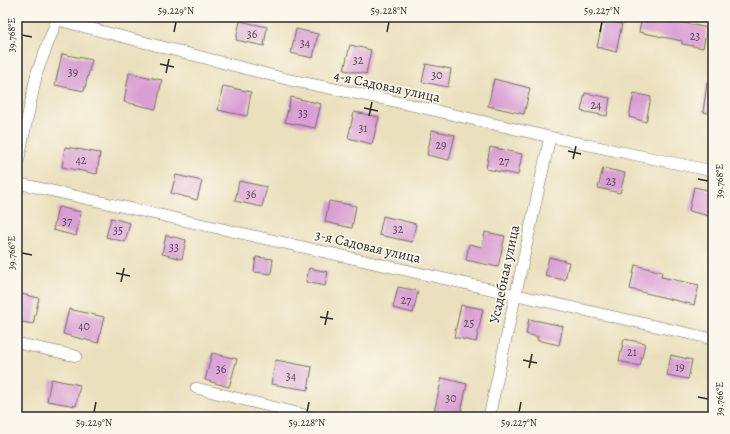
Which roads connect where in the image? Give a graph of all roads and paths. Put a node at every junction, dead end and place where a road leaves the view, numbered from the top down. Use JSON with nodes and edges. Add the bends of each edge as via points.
{"nodes":[{"id":1,"x":58,"y":18,"type":"edge"},
{"id":2,"x":550,"y":137,"type":"junction"},
{"id":3,"x":17,"y":166,"type":"edge"},
{"id":4,"x":713,"y":171,"type":"edge"},
{"id":5,"x":17,"y":183,"type":"edge"},
{"id":6,"x":515,"y":294,"type":"junction"},
{"id":7,"x":713,"y":339,"type":"edge"},
{"id":8,"x":17,"y":342,"type":"edge"},
{"id":9,"x":76,"y":356,"type":"dead end"},
{"id":10,"x":196,"y":388,"type":"dead end"},
{"id":11,"x":313,"y":417,"type":"edge"},
{"id":12,"x":489,"y":417,"type":"edge"}],
"edges":[{"from":1,"to":2,"type":"street","name":"4-я Садовая улица","via":[[290,80]]},
{"from":1,"to":3,"type":"street","via":[[37,72]]},
{"from":2,"to":4,"type":"street","name":"4-я Садовая улица"},
{"from":2,"to":6,"type":"street","name":"Усадебная улица"},
{"from":5,"to":6,"type":"street","name":"3-я Садовая улица"},
{"from":6,"to":7,"type":"street","name":"3-я Садовая улица"},
{"from":6,"to":12,"type":"street","name":"Усадебная улица"},
{"from":8,"to":9,"type":"street"},
{"from":10,"to":11,"type":"street"}]}
